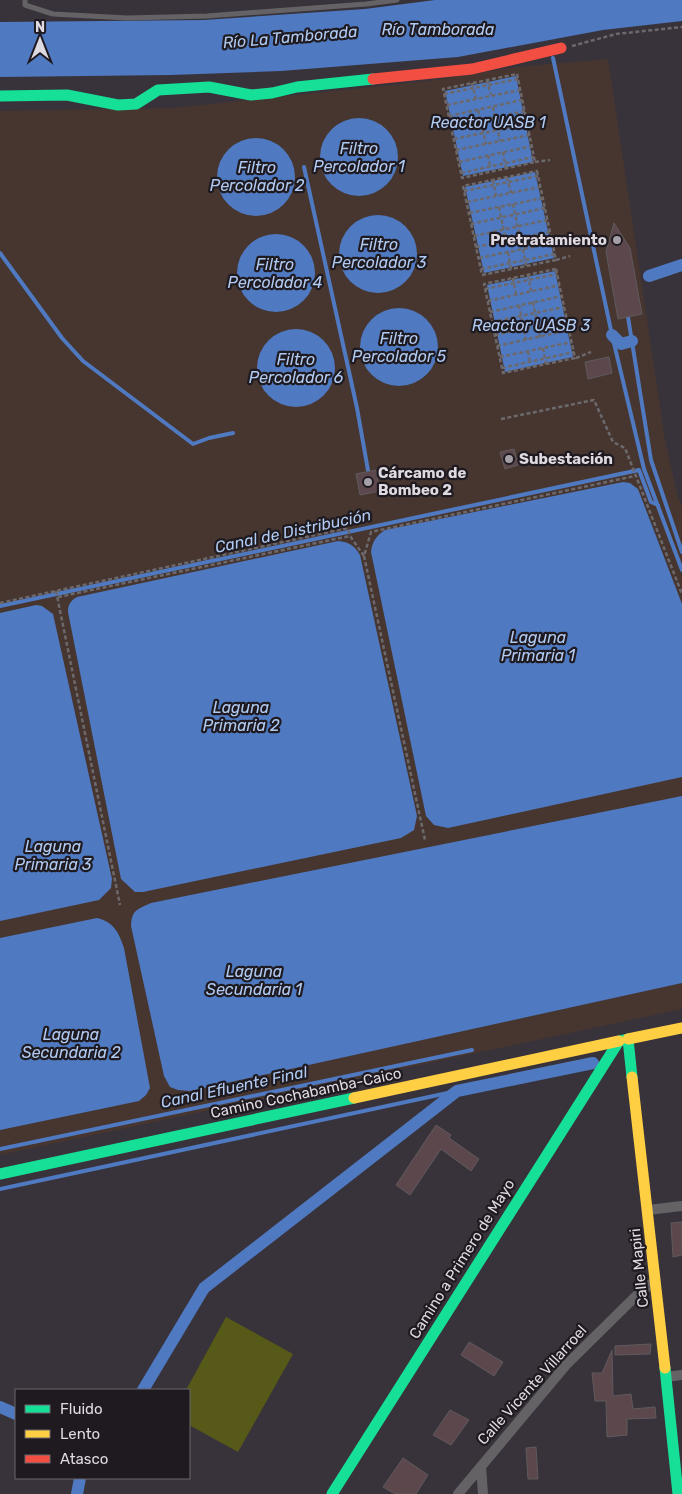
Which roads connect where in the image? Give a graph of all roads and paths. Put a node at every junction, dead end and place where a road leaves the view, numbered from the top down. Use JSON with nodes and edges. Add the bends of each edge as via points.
{"nodes":[{"id":1,"x":25,"y":0,"type":"edge"},
{"id":2,"x":396,"y":0,"type":"edge"},
{"id":3,"x":682,"y":27,"type":"edge"},
{"id":4,"x":561,"y":48,"type":"joint"},
{"id":5,"x":518,"y":79,"type":"junction"},
{"id":6,"x":488,"y":80,"type":"junction"},
{"id":7,"x":472,"y":83,"type":"junction"},
{"id":8,"x":488,"y":85,"type":"junction"},
{"id":9,"x":473,"y":88,"type":"junction"},
{"id":10,"x":520,"y":90,"type":"junction"},
{"id":11,"x":444,"y":94,"type":"junction"},
{"id":12,"x":0,"y":96,"type":"edge"},
{"id":13,"x":491,"y":96,"type":"junction"},
{"id":14,"x":476,"y":99,"type":"junction"},
{"id":15,"x":522,"y":100,"type":"junction"},
{"id":16,"x":447,"y":105,"type":"junction"},
{"id":17,"x":493,"y":106,"type":"junction"},
{"id":18,"x":478,"y":110,"type":"junction"},
{"id":19,"x":525,"y":111,"type":"junction"},
{"id":20,"x":449,"y":116,"type":"junction"},
{"id":21,"x":495,"y":117,"type":"junction"},
{"id":22,"x":480,"y":121,"type":"junction"},
{"id":23,"x":527,"y":124,"type":"junction"},
{"id":24,"x":451,"y":127,"type":"junction"},
{"id":25,"x":498,"y":130,"type":"junction"},
{"id":26,"x":483,"y":133,"type":"junction"},
{"id":27,"x":530,"y":135,"type":"junction"},
{"id":28,"x":454,"y":139,"type":"junction"},
{"id":29,"x":500,"y":141,"type":"junction"},
{"id":30,"x":486,"y":144,"type":"junction"},
{"id":31,"x":532,"y":146,"type":"junction"},
{"id":32,"x":456,"y":150,"type":"junction"},
{"id":33,"x":503,"y":152,"type":"junction"},
{"id":34,"x":488,"y":155,"type":"junction"},
{"id":35,"x":534,"y":157,"type":"junction"},
{"id":36,"x":550,"y":160,"type":"dead end"},
{"id":37,"x":459,"y":162,"type":"junction"},
{"id":38,"x":535,"y":162,"type":"junction"},
{"id":39,"x":505,"y":163,"type":"junction"},
{"id":40,"x":490,"y":166,"type":"junction"},
{"id":41,"x":506,"y":168,"type":"junction"},
{"id":42,"x":492,"y":171,"type":"junction"},
{"id":43,"x":461,"y":173,"type":"junction"},
{"id":44,"x":538,"y":176,"type":"junction"},
{"id":45,"x":507,"y":177,"type":"junction"},
{"id":46,"x":493,"y":180,"type":"junction"},
{"id":47,"x":508,"y":182,"type":"junction"},
{"id":48,"x":494,"y":185,"type":"junction"},
{"id":49,"x":540,"y":186,"type":"junction"},
{"id":50,"x":464,"y":191,"type":"junction"},
{"id":51,"x":510,"y":193,"type":"junction"},
{"id":52,"x":496,"y":196,"type":"junction"},
{"id":53,"x":543,"y":198,"type":"junction"},
{"id":54,"x":467,"y":202,"type":"junction"},
{"id":55,"x":513,"y":204,"type":"junction"},
{"id":56,"x":499,"y":207,"type":"junction"},
{"id":57,"x":545,"y":208,"type":"junction"},
{"id":58,"x":469,"y":213,"type":"junction"},
{"id":59,"x":515,"y":214,"type":"junction"},
{"id":60,"x":501,"y":218,"type":"junction"},
{"id":61,"x":547,"y":220,"type":"junction"},
{"id":62,"x":471,"y":224,"type":"junction"},
{"id":63,"x":518,"y":227,"type":"junction"},
{"id":64,"x":503,"y":230,"type":"junction"},
{"id":65,"x":550,"y":232,"type":"junction"},
{"id":66,"x":474,"y":236,"type":"junction"},
{"id":67,"x":520,"y":238,"type":"junction"},
{"id":68,"x":506,"y":241,"type":"junction"},
{"id":69,"x":552,"y":243,"type":"junction"},
{"id":70,"x":476,"y":247,"type":"junction"},
{"id":71,"x":523,"y":249,"type":"junction"},
{"id":72,"x":508,"y":252,"type":"junction"},
{"id":73,"x":554,"y":254,"type":"junction"},
{"id":74,"x":570,"y":256,"type":"dead end"},
{"id":75,"x":478,"y":258,"type":"junction"},
{"id":76,"x":525,"y":260,"type":"junction"},
{"id":77,"x":556,"y":260,"type":"junction"},
{"id":78,"x":510,"y":263,"type":"junction"},
{"id":79,"x":526,"y":266,"type":"junction"},
{"id":80,"x":481,"y":269,"type":"junction"},
{"id":81,"x":511,"y":269,"type":"junction"},
{"id":82,"x":557,"y":274,"type":"junction"},
{"id":83,"x":528,"y":275,"type":"junction"},
{"id":84,"x":513,"y":278,"type":"junction"},
{"id":85,"x":529,"y":280,"type":"junction"},
{"id":86,"x":514,"y":283,"type":"junction"},
{"id":87,"x":560,"y":285,"type":"junction"},
{"id":88,"x":486,"y":289,"type":"junction"},
{"id":89,"x":531,"y":291,"type":"junction"},
{"id":90,"x":516,"y":294,"type":"junction"},
{"id":91,"x":562,"y":296,"type":"junction"},
{"id":92,"x":488,"y":301,"type":"junction"},
{"id":93,"x":534,"y":302,"type":"junction"},
{"id":94,"x":519,"y":305,"type":"junction"},
{"id":95,"x":564,"y":307,"type":"junction"},
{"id":96,"x":490,"y":312,"type":"junction"},
{"id":97,"x":536,"y":313,"type":"junction"},
{"id":98,"x":521,"y":316,"type":"junction"},
{"id":99,"x":567,"y":320,"type":"junction"},
{"id":100,"x":492,"y":322,"type":"junction"},
{"id":101,"x":538,"y":326,"type":"junction"},
{"id":102,"x":524,"y":329,"type":"junction"},
{"id":103,"x":569,"y":330,"type":"junction"},
{"id":104,"x":495,"y":335,"type":"junction"},
{"id":105,"x":540,"y":337,"type":"junction"},
{"id":106,"x":526,"y":340,"type":"junction"},
{"id":107,"x":572,"y":342,"type":"junction"},
{"id":108,"x":497,"y":346,"type":"junction"},
{"id":109,"x":543,"y":348,"type":"junction"},
{"id":110,"x":528,"y":351,"type":"junction"},
{"id":111,"x":574,"y":352,"type":"junction"},
{"id":112,"x":591,"y":352,"type":"dead end"},
{"id":113,"x":500,"y":357,"type":"junction"},
{"id":114,"x":545,"y":358,"type":"junction"},
{"id":115,"x":575,"y":358,"type":"junction"},
{"id":116,"x":530,"y":362,"type":"junction"},
{"id":117,"x":546,"y":364,"type":"junction"},
{"id":118,"x":532,"y":367,"type":"junction"},
{"id":119,"x":502,"y":368,"type":"junction"},
{"id":120,"x":501,"y":419,"type":"dead end"},
{"id":121,"x":635,"y":476,"type":"junction"},
{"id":122,"x":350,"y":536,"type":"junction"},
{"id":123,"x":364,"y":556,"type":"junction"},
{"id":124,"x":56,"y":591,"type":"junction"},
{"id":125,"x":682,"y":594,"type":"edge"},
{"id":126,"x":58,"y":597,"type":"junction"},
{"id":127,"x":0,"y":603,"type":"edge"},
{"id":128,"x":425,"y":840,"type":"dead end"},
{"id":129,"x":120,"y":904,"type":"dead end"},
{"id":130,"x":682,"y":1028,"type":"edge"},
{"id":131,"x":624,"y":1040,"type":"junction"},
{"id":132,"x":0,"y":1174,"type":"edge"},
{"id":133,"x":682,"y":1206,"type":"edge"},
{"id":134,"x":648,"y":1210,"type":"junction"},
{"id":135,"x":655,"y":1281,"type":"junction"},
{"id":136,"x":682,"y":1375,"type":"edge"},
{"id":137,"x":666,"y":1377,"type":"junction"},
{"id":138,"x":481,"y":1466,"type":"junction"},
{"id":139,"x":332,"y":1494,"type":"edge"},
{"id":140,"x":458,"y":1494,"type":"edge"},
{"id":141,"x":483,"y":1494,"type":"edge"},
{"id":142,"x":678,"y":1494,"type":"edge"}],
"edges":[{"from":1,"to":2,"type":"lane","via":[[25,5],[53,14],[127,18],[208,16]]},
{"from":3,"to":4,"type":"path","via":[[616,34]]},
{"from":4,"to":12,"type":"main road","via":[[472,69],[297,87],[272,93],[251,94],[210,87],[158,90],[136,104],[118,106],[66,95]]},
{"from":5,"to":6,"type":"path","via":[[517,74]]},
{"from":5,"to":8,"type":"path"},
{"from":5,"to":10,"type":"path"},
{"from":6,"to":7,"type":"path"},
{"from":6,"to":8,"type":"path"},
{"from":7,"to":9,"type":"path"},
{"from":7,"to":11,"type":"path","via":[[443,89]]},
{"from":8,"to":9,"type":"path"},
{"from":8,"to":13,"type":"path"},
{"from":9,"to":11,"type":"path"},
{"from":9,"to":14,"type":"path"},
{"from":10,"to":13,"type":"path"},
{"from":10,"to":15,"type":"path"},
{"from":11,"to":16,"type":"path"},
{"from":13,"to":14,"type":"path"},
{"from":14,"to":16,"type":"path"},
{"from":15,"to":17,"type":"path"},
{"from":15,"to":19,"type":"path"},
{"from":16,"to":20,"type":"path"},
{"from":17,"to":18,"type":"path"},
{"from":17,"to":21,"type":"path"},
{"from":18,"to":20,"type":"path"},
{"from":18,"to":22,"type":"path"},
{"from":19,"to":21,"type":"path"},
{"from":19,"to":23,"type":"path"},
{"from":20,"to":24,"type":"path"},
{"from":21,"to":22,"type":"path"},
{"from":21,"to":25,"type":"path"},
{"from":22,"to":24,"type":"path"},
{"from":22,"to":26,"type":"path"},
{"from":23,"to":25,"type":"path"},
{"from":23,"to":27,"type":"path"},
{"from":24,"to":28,"type":"path"},
{"from":25,"to":26,"type":"path"},
{"from":25,"to":29,"type":"path"},
{"from":26,"to":28,"type":"path"},
{"from":26,"to":30,"type":"path"},
{"from":27,"to":29,"type":"path"},
{"from":27,"to":31,"type":"path"},
{"from":28,"to":32,"type":"path"},
{"from":29,"to":30,"type":"path"},
{"from":30,"to":32,"type":"path"},
{"from":31,"to":33,"type":"path"},
{"from":31,"to":35,"type":"path"},
{"from":32,"to":37,"type":"path"},
{"from":33,"to":34,"type":"path"},
{"from":33,"to":39,"type":"path"},
{"from":34,"to":37,"type":"path"},
{"from":34,"to":40,"type":"path"},
{"from":35,"to":38,"type":"path"},
{"from":35,"to":39,"type":"path"},
{"from":36,"to":38,"type":"path"},
{"from":37,"to":43,"type":"path"},
{"from":38,"to":41,"type":"path"},
{"from":39,"to":40,"type":"path"},
{"from":39,"to":41,"type":"path"},
{"from":40,"to":42,"type":"path"},
{"from":40,"to":43,"type":"path"},
{"from":41,"to":42,"type":"path"},
{"from":42,"to":43,"type":"path","via":[[462,178]]},
{"from":44,"to":45,"type":"path","via":[[537,171]]},
{"from":44,"to":47,"type":"path"},
{"from":44,"to":49,"type":"path"},
{"from":45,"to":46,"type":"path"},
{"from":45,"to":47,"type":"path"},
{"from":46,"to":48,"type":"path"},
{"from":46,"to":50,"type":"path","via":[[463,186]]},
{"from":47,"to":48,"type":"path"},
{"from":47,"to":51,"type":"path"},
{"from":48,"to":50,"type":"path"},
{"from":48,"to":52,"type":"path"},
{"from":49,"to":51,"type":"path"},
{"from":49,"to":53,"type":"path"},
{"from":50,"to":54,"type":"path"},
{"from":51,"to":52,"type":"path"},
{"from":52,"to":54,"type":"path"},
{"from":53,"to":55,"type":"path"},
{"from":53,"to":57,"type":"path"},
{"from":54,"to":58,"type":"path"},
{"from":55,"to":56,"type":"path"},
{"from":55,"to":59,"type":"path"},
{"from":56,"to":58,"type":"path"},
{"from":56,"to":60,"type":"path"},
{"from":57,"to":59,"type":"path"},
{"from":57,"to":61,"type":"path"},
{"from":58,"to":62,"type":"path"},
{"from":59,"to":60,"type":"path"},
{"from":59,"to":63,"type":"path"},
{"from":60,"to":62,"type":"path"},
{"from":60,"to":64,"type":"path"},
{"from":61,"to":63,"type":"path"},
{"from":61,"to":65,"type":"path"},
{"from":62,"to":66,"type":"path"},
{"from":63,"to":64,"type":"path"},
{"from":63,"to":67,"type":"path"},
{"from":64,"to":66,"type":"path"},
{"from":64,"to":68,"type":"path"},
{"from":65,"to":67,"type":"path"},
{"from":65,"to":69,"type":"path"},
{"from":66,"to":70,"type":"path"},
{"from":67,"to":68,"type":"path"},
{"from":68,"to":70,"type":"path"},
{"from":69,"to":71,"type":"path"},
{"from":69,"to":73,"type":"path"},
{"from":70,"to":75,"type":"path"},
{"from":71,"to":72,"type":"path"},
{"from":71,"to":76,"type":"path"},
{"from":72,"to":75,"type":"path"},
{"from":72,"to":78,"type":"path"},
{"from":73,"to":76,"type":"path"},
{"from":73,"to":77,"type":"path"},
{"from":74,"to":77,"type":"path"},
{"from":75,"to":80,"type":"path"},
{"from":76,"to":78,"type":"path"},
{"from":76,"to":79,"type":"path"},
{"from":77,"to":79,"type":"path"},
{"from":78,"to":80,"type":"path"},
{"from":78,"to":81,"type":"path"},
{"from":79,"to":81,"type":"path"},
{"from":80,"to":81,"type":"path","via":[[482,275]]},
{"from":82,"to":83,"type":"path","via":[[556,269]]},
{"from":82,"to":85,"type":"path"},
{"from":82,"to":87,"type":"path"},
{"from":83,"to":84,"type":"path"},
{"from":83,"to":85,"type":"path"},
{"from":84,"to":86,"type":"path"},
{"from":84,"to":88,"type":"path","via":[[484,284]]},
{"from":85,"to":86,"type":"path"},
{"from":85,"to":89,"type":"path"},
{"from":86,"to":88,"type":"path"},
{"from":86,"to":90,"type":"path"},
{"from":87,"to":89,"type":"path"},
{"from":87,"to":91,"type":"path"},
{"from":88,"to":92,"type":"path"},
{"from":89,"to":90,"type":"path"},
{"from":90,"to":92,"type":"path"},
{"from":91,"to":93,"type":"path"},
{"from":91,"to":95,"type":"path"},
{"from":92,"to":96,"type":"path"},
{"from":93,"to":94,"type":"path"},
{"from":93,"to":97,"type":"path"},
{"from":94,"to":96,"type":"path"},
{"from":94,"to":98,"type":"path"},
{"from":95,"to":97,"type":"path"},
{"from":95,"to":99,"type":"path"},
{"from":96,"to":100,"type":"path"},
{"from":97,"to":98,"type":"path"},
{"from":97,"to":101,"type":"path"},
{"from":98,"to":100,"type":"path"},
{"from":98,"to":102,"type":"path"},
{"from":99,"to":101,"type":"path"},
{"from":99,"to":103,"type":"path"},
{"from":100,"to":104,"type":"path"},
{"from":101,"to":102,"type":"path"},
{"from":101,"to":105,"type":"path"},
{"from":102,"to":104,"type":"path"},
{"from":102,"to":106,"type":"path"},
{"from":103,"to":105,"type":"path"},
{"from":103,"to":107,"type":"path"},
{"from":104,"to":108,"type":"path"},
{"from":105,"to":106,"type":"path"},
{"from":106,"to":108,"type":"path"},
{"from":107,"to":109,"type":"path"},
{"from":107,"to":111,"type":"path"},
{"from":108,"to":113,"type":"path"},
{"from":109,"to":110,"type":"path"},
{"from":109,"to":114,"type":"path"},
{"from":110,"to":113,"type":"path"},
{"from":110,"to":116,"type":"path"},
{"from":111,"to":114,"type":"path"},
{"from":111,"to":115,"type":"path"},
{"from":112,"to":115,"type":"path"},
{"from":113,"to":119,"type":"path"},
{"from":114,"to":116,"type":"path"},
{"from":114,"to":117,"type":"path"},
{"from":115,"to":117,"type":"path"},
{"from":116,"to":118,"type":"path"},
{"from":116,"to":119,"type":"path"},
{"from":117,"to":118,"type":"path"},
{"from":118,"to":119,"type":"path","via":[[503,373]]},
{"from":120,"to":121,"type":"path","via":[[594,400],[613,442],[625,448]]},
{"from":121,"to":123,"type":"path","via":[[371,532]]},
{"from":121,"to":125,"type":"path"},
{"from":122,"to":123,"type":"path"},
{"from":122,"to":124,"type":"path","via":[[348,528]]},
{"from":122,"to":126,"type":"path"},
{"from":123,"to":128,"type":"path"},
{"from":124,"to":126,"type":"path"},
{"from":124,"to":127,"type":"path"},
{"from":126,"to":129,"type":"path"},
{"from":130,"to":131,"type":"main road","name":"Camino Cochabamba-Caico"},
{"from":131,"to":132,"type":"main road","name":"Camino Cochabamba-Caico"},
{"from":131,"to":134,"type":"main road","name":"Calle Mapiri"},
{"from":131,"to":139,"type":"main road","name":"Camino a Primero de Mayo","via":[[477,1263]]},
{"from":133,"to":134,"type":"street"},
{"from":134,"to":135,"type":"main road","name":"Calle Mapiri"},
{"from":135,"to":137,"type":"main road","name":"Calle Mapiri"},
{"from":135,"to":138,"type":"street","name":"Calle Vicente Villarroel","via":[[566,1365]]},
{"from":136,"to":137,"type":"street"},
{"from":137,"to":142,"type":"main road","name":"Calle Mapiri"},
{"from":138,"to":140,"type":"street","name":"Calle Vicente Villarroel"},
{"from":138,"to":141,"type":"street"}]}
